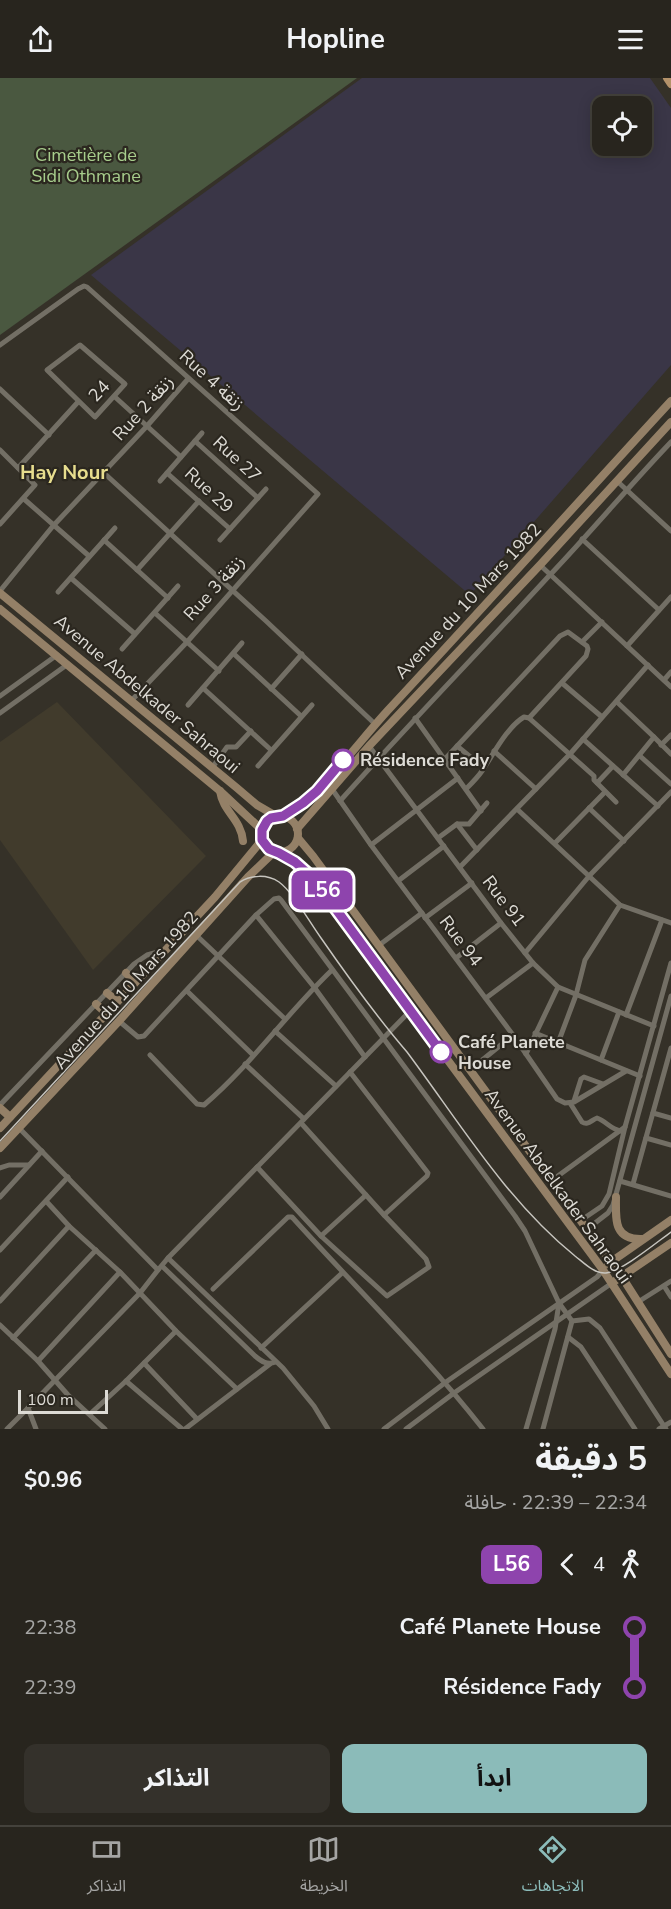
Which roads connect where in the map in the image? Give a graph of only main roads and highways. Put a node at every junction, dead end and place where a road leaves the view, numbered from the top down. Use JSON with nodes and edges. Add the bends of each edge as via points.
{"nodes":[{"id":1,"x":667,"y":78,"type":"edge"},
{"id":2,"x":671,"y":84,"type":"edge"},
{"id":3,"x":671,"y":401,"type":"edge"},
{"id":4,"x":669,"y":426,"type":"edge"},
{"id":5,"x":0,"y":592,"type":"edge"},
{"id":6,"x":0,"y":609,"type":"edge"},
{"id":7,"x":220,"y":791,"type":"junction"},
{"id":8,"x":279,"y":816,"type":"junction"},
{"id":9,"x":297,"y":829,"type":"junction"},
{"id":10,"x":262,"y":830,"type":"junction"},
{"id":11,"x":298,"y":838,"type":"junction"},
{"id":12,"x":262,"y":840,"type":"junction"},
{"id":13,"x":243,"y":841,"type":"dead end"},
{"id":14,"x":277,"y":853,"type":"junction"},
{"id":15,"x":126,"y":973,"type":"road end"},
{"id":16,"x":135,"y":982,"type":"junction"},
{"id":17,"x":107,"y":993,"type":"road end"},
{"id":18,"x":117,"y":1001,"type":"junction"},
{"id":19,"x":96,"y":1004,"type":"road end"},
{"id":20,"x":106,"y":1013,"type":"junction"},
{"id":21,"x":0,"y":1107,"type":"edge"},
{"id":22,"x":10,"y":1117,"type":"junction"},
{"id":23,"x":0,"y":1128,"type":"edge"},
{"id":24,"x":0,"y":1148,"type":"edge"},
{"id":25,"x":616,"y":1197,"type":"road end"},
{"id":26,"x":671,"y":1220,"type":"edge"},
{"id":27,"x":644,"y":1239,"type":"junction"},
{"id":28,"x":671,"y":1243,"type":"edge"},
{"id":29,"x":610,"y":1262,"type":"junction"},
{"id":30,"x":603,"y":1270,"type":"junction"},
{"id":31,"x":622,"y":1277,"type":"junction"},
{"id":32,"x":612,"y":1283,"type":"junction"},
{"id":33,"x":670,"y":1350,"type":"edge"},
{"id":34,"x":671,"y":1374,"type":"edge"}],
"edges":[{"from":1,"to":2,"type":"main road"},
{"from":3,"to":8,"type":"main road","name":"Avenue du 10 Mars 1982","via":[[317,791]]},
{"from":4,"to":9,"type":"main road","name":"Avenue du 10 Mars 1982","via":[[369,746]]},
{"from":5,"to":8,"type":"main road","name":"Avenue Abdelkader Sahraoui","via":[[257,805]]},
{"from":6,"to":7,"type":"main road","name":"Avenue Abdelkader Sahraoui"},
{"from":7,"to":10,"type":"main road","name":"Avenue Abdelkader Sahraoui"},
{"from":7,"to":13,"type":"main road","via":[[222,803],[240,826]]},
{"from":8,"to":9,"type":"main road","via":[[292,821]]},
{"from":8,"to":10,"type":"main road","via":[[267,821]]},
{"from":9,"to":11,"type":"main road"},
{"from":10,"to":12,"type":"main road"},
{"from":11,"to":14,"type":"main road","via":[[291,849]]},
{"from":11,"to":29,"type":"main road","name":"Avenue Abdelkader Sahraoui"},
{"from":12,"to":14,"type":"main road"},
{"from":12,"to":16,"type":"main road","name":"Avenue du 10 Mars 1982"},
{"from":14,"to":24,"type":"main road","name":"Avenue du 10 Mars 1982","via":[[248,877]]},
{"from":14,"to":30,"type":"main road","name":"Avenue Abdelkader Sahraoui","via":[[313,878]]},
{"from":15,"to":16,"type":"main road"},
{"from":16,"to":18,"type":"main road","name":"Avenue du 10 Mars 1982"},
{"from":17,"to":18,"type":"main road"},
{"from":18,"to":20,"type":"main road","name":"Avenue du 10 Mars 1982"},
{"from":19,"to":20,"type":"main road"},
{"from":20,"to":22,"type":"main road","name":"Avenue du 10 Mars 1982"},
{"from":21,"to":22,"type":"main road"},
{"from":22,"to":23,"type":"main road","name":"Avenue du 10 Mars 1982"},
{"from":25,"to":27,"type":"main road","via":[[621,1233],[628,1238]]},
{"from":26,"to":27,"type":"main road"},
{"from":27,"to":29,"type":"main road"},
{"from":28,"to":31,"type":"main road"},
{"from":29,"to":30,"type":"main road"},
{"from":29,"to":31,"type":"main road","name":"Avenue Abdelkader Sahraoui"},
{"from":30,"to":32,"type":"main road","name":"Avenue Abdelkader Sahraoui"},
{"from":31,"to":32,"type":"main road"},
{"from":31,"to":33,"type":"main road","name":"Avenue Abdelkader Sahraoui"},
{"from":32,"to":34,"type":"main road","name":"Avenue Abdelkader Sahraoui"}]}
